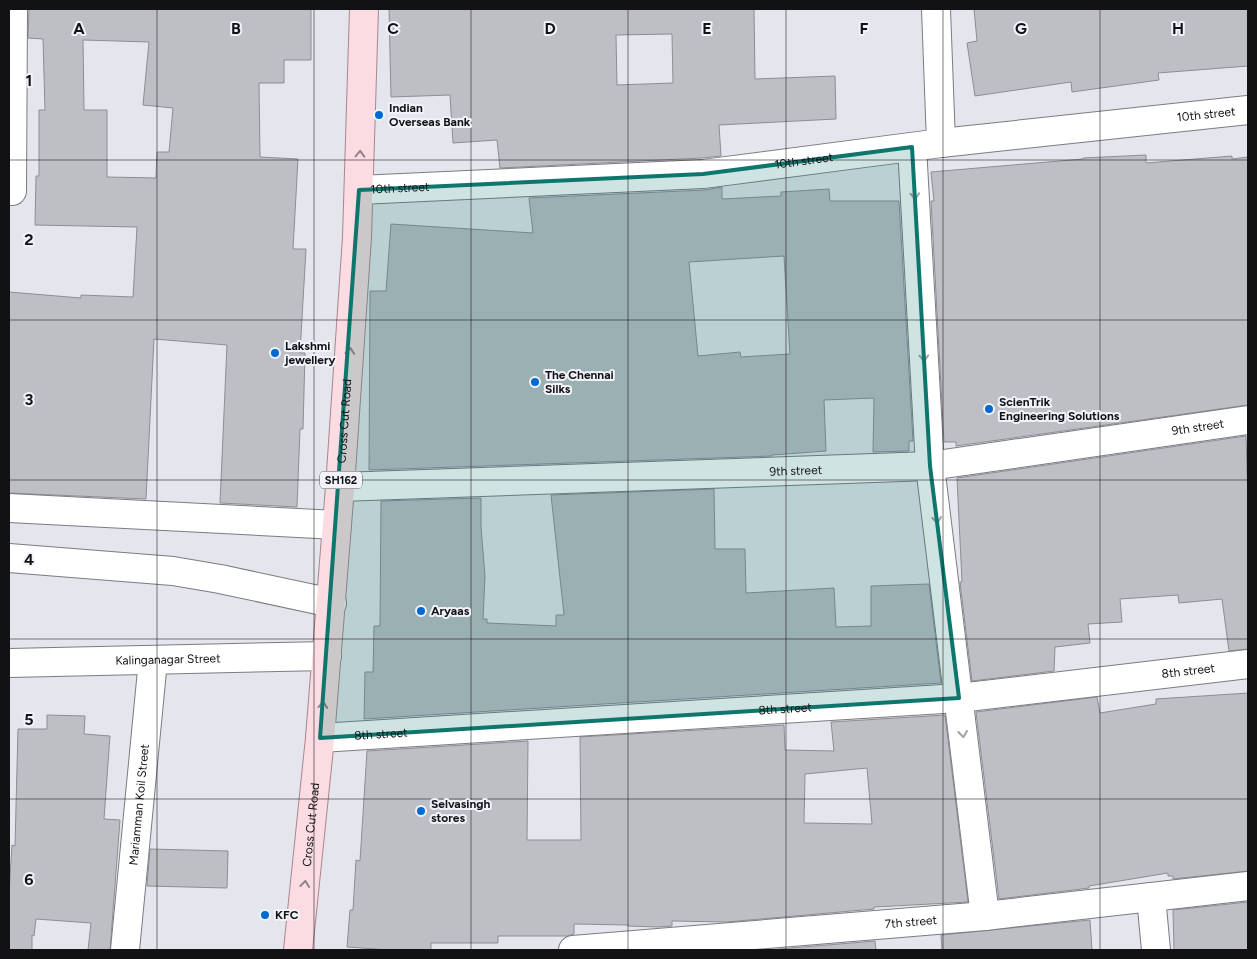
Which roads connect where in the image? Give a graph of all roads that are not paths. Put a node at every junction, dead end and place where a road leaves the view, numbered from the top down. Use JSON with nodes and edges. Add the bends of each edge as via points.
{"nodes":[{"id":1,"x":13,"y":9,"type":"edge"},
{"id":2,"x":364,"y":9,"type":"edge"},
{"id":3,"x":936,"y":9,"type":"edge"},
{"id":4,"x":1248,"y":110,"type":"edge"},
{"id":5,"x":941,"y":143,"type":"junction"},
{"id":6,"x":912,"y":147,"type":"junction"},
{"id":7,"x":359,"y":190,"type":"junction"},
{"id":8,"x":12,"y":191,"type":"dead end"},
{"id":9,"x":1248,"y":420,"type":"edge"},
{"id":10,"x":930,"y":466,"type":"junction"},
{"id":11,"x":340,"y":487,"type":"junction"},
{"id":12,"x":9,"y":508,"type":"edge"},
{"id":13,"x":337,"y":525,"type":"junction"},
{"id":14,"x":9,"y":558,"type":"edge"},
{"id":15,"x":332,"y":603,"type":"junction"},
{"id":16,"x":327,"y":656,"type":"junction"},
{"id":17,"x":154,"y":660,"type":"junction"},
{"id":18,"x":9,"y":662,"type":"edge"},
{"id":19,"x":1248,"y":664,"type":"edge"},
{"id":20,"x":959,"y":698,"type":"junction"},
{"id":21,"x":320,"y":738,"type":"junction"},
{"id":22,"x":1248,"y":886,"type":"edge"},
{"id":23,"x":1151,"y":896,"type":"junction"},
{"id":24,"x":985,"y":916,"type":"junction"},
{"id":25,"x":125,"y":950,"type":"edge"},
{"id":26,"x":298,"y":950,"type":"edge"},
{"id":27,"x":572,"y":950,"type":"edge"},
{"id":28,"x":1156,"y":950,"type":"edge"}],
"edges":[{"from":1,"to":8,"type":"street"},
{"from":7,"to":2,"type":"main road","name":"Cross Cut Road","number":"SH162","one_way":true},
{"from":3,"to":5,"type":"street"},
{"from":4,"to":5,"type":"street","name":"10th street"},
{"from":5,"to":6,"type":"street","name":"10th street"},
{"from":6,"to":7,"type":"street","name":"10th street","via":[[702,174]]},
{"from":6,"to":10,"type":"street","one_way":true},
{"from":11,"to":7,"type":"main road","name":"Cross Cut Road","number":"SH162","one_way":true},
{"from":9,"to":10,"type":"street","name":"9th street"},
{"from":10,"to":11,"type":"street","name":"9th street"},
{"from":10,"to":20,"type":"street","one_way":true},
{"from":11,"to":13,"type":"main road","name":"Cross Cut Road","number":"SH162"},
{"from":12,"to":13,"type":"street"},
{"from":13,"to":15,"type":"main road","name":"Cross Cut Road","number":"SH162"},
{"from":14,"to":15,"type":"street","via":[[173,571]]},
{"from":15,"to":16,"type":"main road","name":"Cross Cut Road","number":"SH162"},
{"from":16,"to":17,"type":"street","name":"Kalinganagar Street"},
{"from":21,"to":16,"type":"main road","name":"Cross Cut Road","number":"SH162","one_way":true},
{"from":17,"to":18,"type":"street","name":"Kalinganagar Street"},
{"from":17,"to":25,"type":"street","name":"Mariamman Koil Street"},
{"from":19,"to":20,"type":"street","name":"8th street"},
{"from":20,"to":21,"type":"street","name":"8th street"},
{"from":20,"to":24,"type":"street","one_way":true},
{"from":26,"to":21,"type":"main road","name":"Cross Cut Road","number":"SH162","one_way":true},
{"from":22,"to":23,"type":"street","name":"7th street"},
{"from":23,"to":24,"type":"street","name":"7th street"},
{"from":23,"to":28,"type":"street"},
{"from":24,"to":27,"type":"street","name":"7th street"}]}
